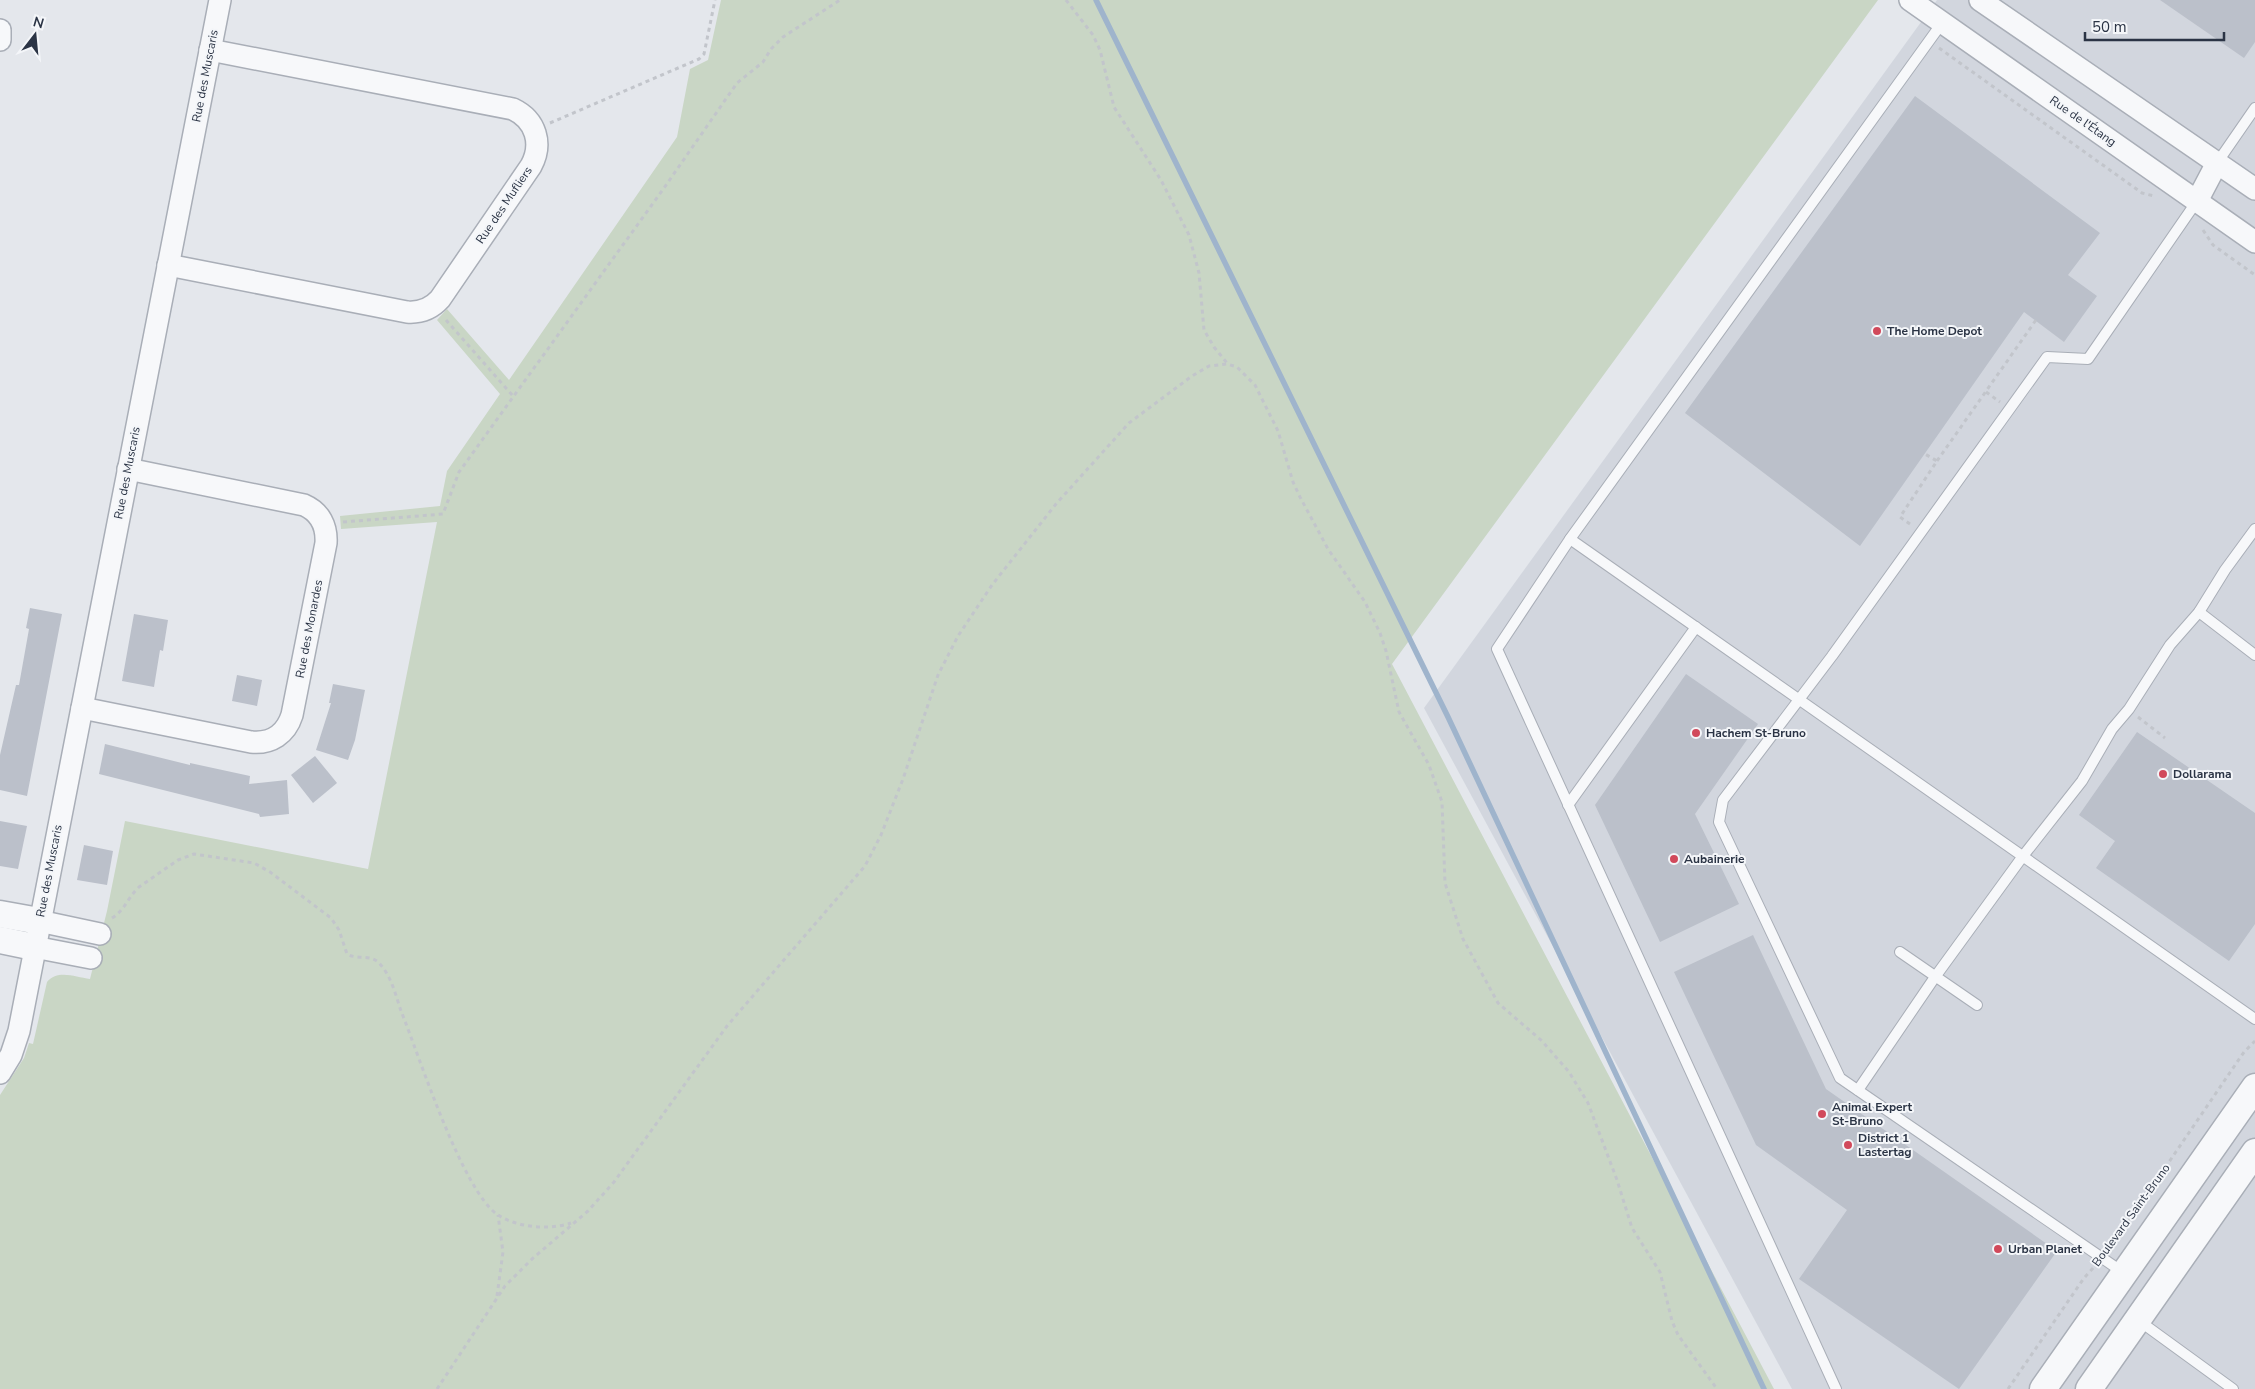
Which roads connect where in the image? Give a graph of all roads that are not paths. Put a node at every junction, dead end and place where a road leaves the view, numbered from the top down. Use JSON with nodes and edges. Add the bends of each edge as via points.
{"nodes":[{"id":1,"x":220,"y":0,"type":"edge"},
{"id":2,"x":1910,"y":0,"type":"edge"},
{"id":3,"x":1980,"y":0,"type":"edge"},
{"id":4,"x":0,"y":30,"type":"edge"},
{"id":5,"x":1936,"y":31,"type":"junction"},
{"id":6,"x":0,"y":40,"type":"edge"},
{"id":7,"x":210,"y":50,"type":"junction"},
{"id":8,"x":2255,"y":108,"type":"edge"},
{"id":9,"x":2217,"y":163,"type":"junction"},
{"id":10,"x":2255,"y":189,"type":"edge"},
{"id":11,"x":2192,"y":208,"type":"junction"},
{"id":12,"x":2255,"y":242,"type":"edge"},
{"id":13,"x":168,"y":265,"type":"junction"},
{"id":14,"x":128,"y":470,"type":"junction"},
{"id":15,"x":2255,"y":529,"type":"edge"},
{"id":16,"x":1570,"y":539,"type":"junction"},
{"id":17,"x":2199,"y":612,"type":"junction"},
{"id":18,"x":1696,"y":627,"type":"junction"},
{"id":19,"x":2255,"y":655,"type":"edge"},
{"id":20,"x":1799,"y":699,"type":"junction"},
{"id":21,"x":82,"y":708,"type":"junction"},
{"id":22,"x":1568,"y":805,"type":"junction"},
{"id":23,"x":2023,"y":856,"type":"junction"},
{"id":24,"x":0,"y":914,"type":"edge"},
{"id":25,"x":39,"y":921,"type":"junction"},
{"id":26,"x":99,"y":927,"type":"road end"},
{"id":27,"x":0,"y":940,"type":"edge"},
{"id":28,"x":34,"y":947,"type":"junction"},
{"id":29,"x":1900,"y":952,"type":"dead end"},
{"id":30,"x":91,"y":958,"type":"dead end"},
{"id":31,"x":1935,"y":977,"type":"junction"},
{"id":32,"x":1977,"y":1005,"type":"dead end"},
{"id":33,"x":2255,"y":1019,"type":"edge"},
{"id":34,"x":0,"y":1073,"type":"edge"},
{"id":35,"x":2255,"y":1087,"type":"edge"},
{"id":36,"x":1858,"y":1090,"type":"junction"},
{"id":37,"x":2255,"y":1152,"type":"edge"},
{"id":38,"x":2124,"y":1273,"type":"junction"},
{"id":39,"x":2137,"y":1320,"type":"junction"},
{"id":40,"x":1836,"y":1389,"type":"edge"},
{"id":41,"x":2043,"y":1389,"type":"edge"},
{"id":42,"x":2089,"y":1389,"type":"edge"},
{"id":43,"x":2234,"y":1389,"type":"edge"}],
"edges":[{"from":1,"to":7,"type":"street","name":"Rue des Muscaris"},
{"from":2,"to":5,"type":"street","name":"Rue de l'Étang"},
{"from":3,"to":9,"type":"street"},
{"from":4,"to":6,"type":"street"},
{"from":5,"to":11,"type":"street","name":"Rue de l'Étang"},
{"from":5,"to":16,"type":"lane"},
{"from":7,"to":13,"type":"street","name":"Rue des Muscaris"},
{"from":7,"to":13,"type":"street","name":"Rue des Mufliers","via":[[513,110],[532,125],[537,136],[537,149],[531,166],[440,299],[423,311],[407,312]]},
{"from":8,"to":9,"type":"lane"},
{"from":9,"to":10,"type":"street"},
{"from":9,"to":11,"type":"street"},
{"from":11,"to":12,"type":"street","name":"Rue de l'Étang"},
{"from":11,"to":20,"type":"lane","via":[[2088,359],[2047,357]]},
{"from":13,"to":14,"type":"street","name":"Rue des Muscaris"},
{"from":14,"to":21,"type":"street","name":"Rue des Muscaris"},
{"from":14,"to":21,"type":"street","name":"Rue des Monardes","via":[[304,504],[322,520],[326,543],[292,715],[288,726],[274,738],[251,742]]},
{"from":15,"to":17,"type":"lane"},
{"from":16,"to":18,"type":"lane"},
{"from":16,"to":22,"type":"lane","via":[[1497,649]]},
{"from":17,"to":19,"type":"lane"},
{"from":17,"to":23,"type":"lane","via":[[2170,645],[2129,709],[2112,729],[2082,781]]},
{"from":18,"to":20,"type":"lane"},
{"from":18,"to":22,"type":"lane"},
{"from":20,"to":23,"type":"lane"},
{"from":20,"to":36,"type":"lane","via":[[1723,800],[1719,822],[1840,1078]]},
{"from":21,"to":25,"type":"street","name":"Rue des Muscaris"},
{"from":22,"to":40,"type":"lane"},
{"from":23,"to":31,"type":"lane"},
{"from":23,"to":33,"type":"lane"},
{"from":24,"to":25,"type":"street"},
{"from":25,"to":26,"type":"street"},
{"from":25,"to":28,"type":"street","name":"Rue des Muscaris"},
{"from":27,"to":28,"type":"street"},
{"from":28,"to":30,"type":"street"},
{"from":28,"to":34,"type":"street","name":"Rue des Muscaris","via":[[17,1038]]},
{"from":29,"to":31,"type":"lane"},
{"from":31,"to":32,"type":"lane"},
{"from":31,"to":36,"type":"lane"},
{"from":35,"to":38,"type":"street"},
{"from":36,"to":38,"type":"lane"},
{"from":37,"to":39,"type":"street"},
{"from":38,"to":41,"type":"street"},
{"from":39,"to":42,"type":"street"},
{"from":39,"to":43,"type":"lane"}]}
